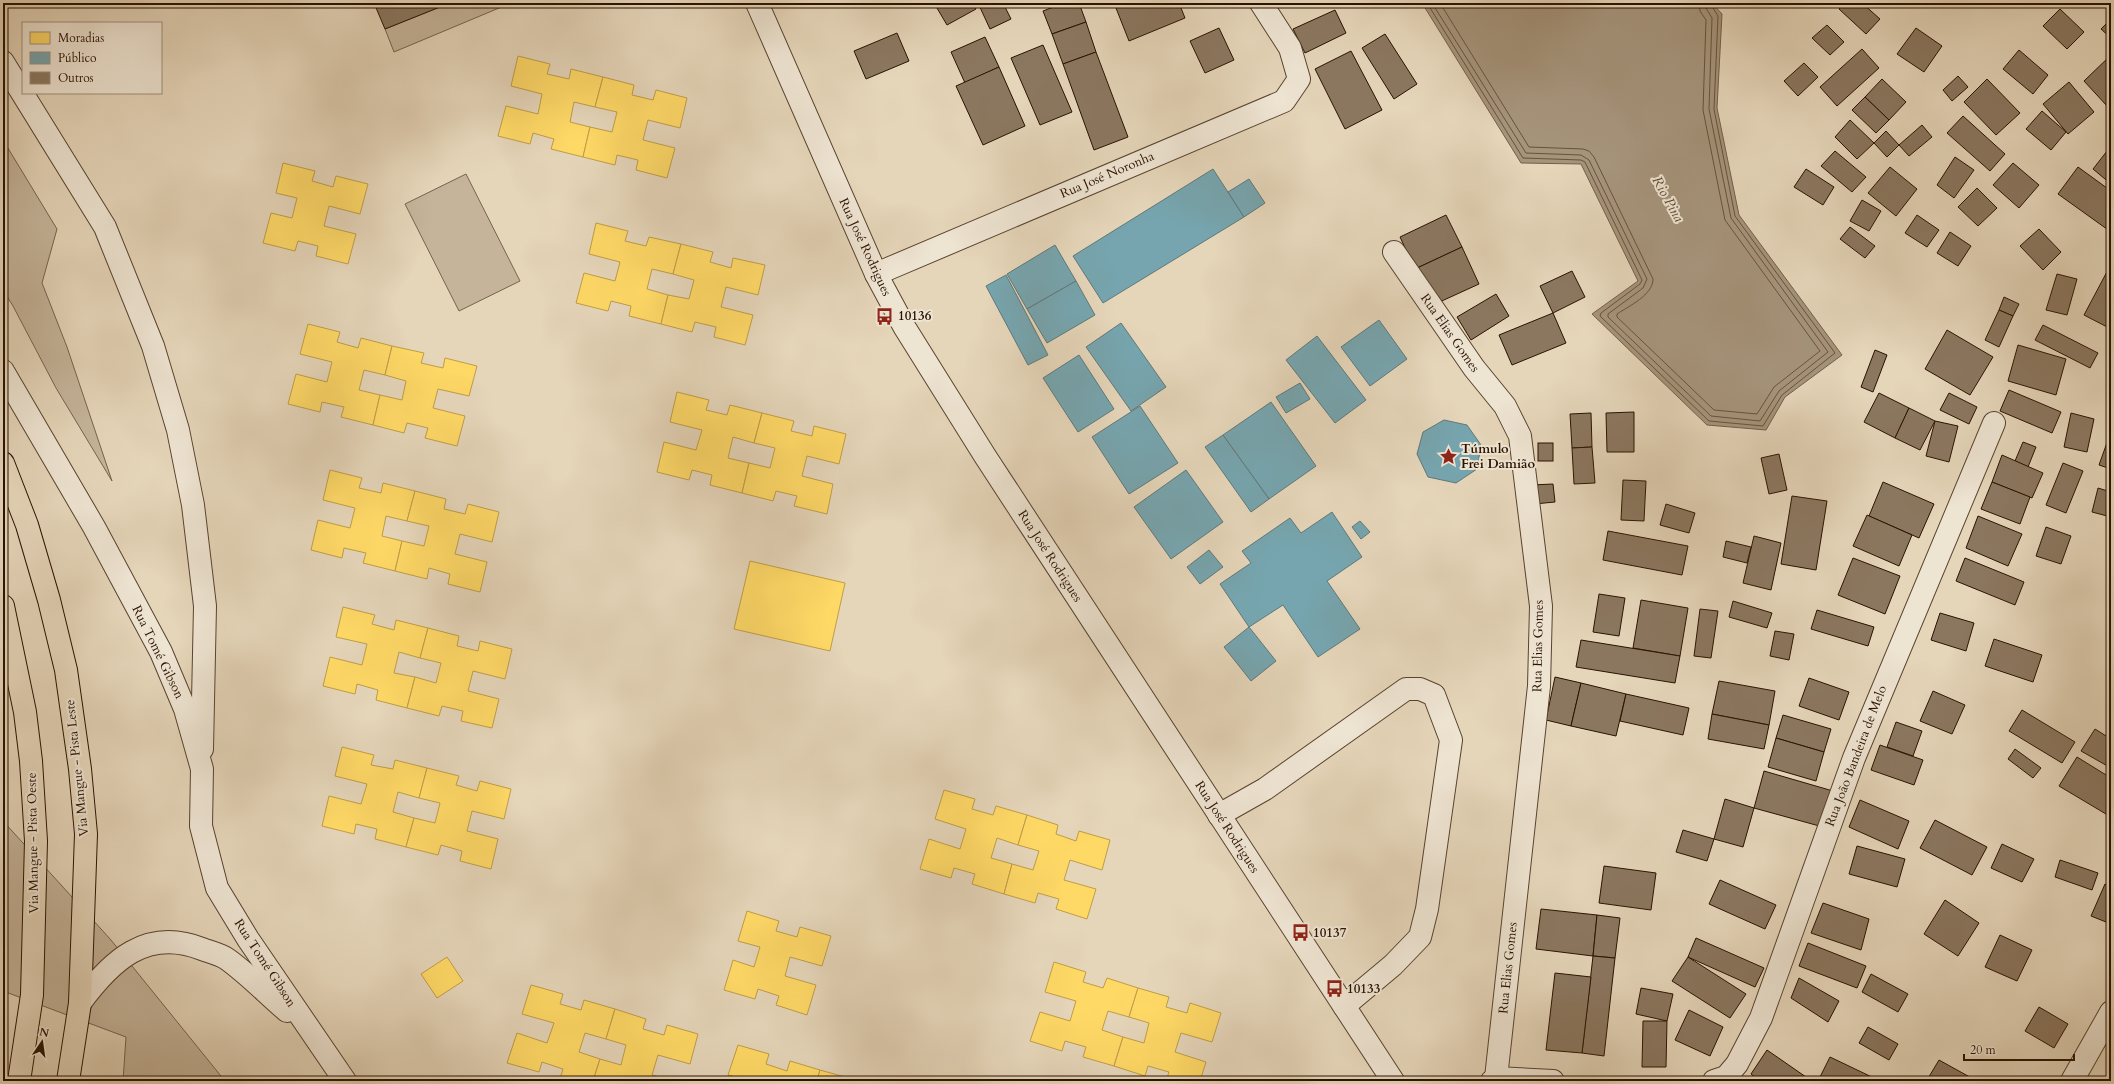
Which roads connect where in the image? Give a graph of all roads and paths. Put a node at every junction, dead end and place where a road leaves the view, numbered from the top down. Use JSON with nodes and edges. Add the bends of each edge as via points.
{"nodes":[{"id":1,"x":758,"y":3,"type":"edge"},
{"id":2,"x":1260,"y":3,"type":"edge"},
{"id":3,"x":3,"y":62,"type":"edge"},
{"id":4,"x":22,"y":93,"type":"edge"},
{"id":5,"x":23,"y":94,"type":"edge"},
{"id":6,"x":1394,"y":252,"type":"dead end"},
{"id":7,"x":876,"y":274,"type":"junction"},
{"id":8,"x":3,"y":372,"type":"edge"},
{"id":9,"x":1994,"y":423,"type":"dead end"},
{"id":10,"x":3,"y":463,"type":"edge"},
{"id":11,"x":3,"y":606,"type":"edge"},
{"id":12,"x":202,"y":769,"type":"junction"},
{"id":13,"x":1219,"y":815,"type":"junction"},
{"id":14,"x":80,"y":1003,"type":"junction"},
{"id":15,"x":1344,"y":1006,"type":"junction"},
{"id":16,"x":2111,"y":1012,"type":"edge"},
{"id":17,"x":309,"y":1030,"type":"junction"},
{"id":18,"x":69,"y":1072,"type":"edge"},
{"id":19,"x":1494,"y":1080,"type":"edge"},
{"id":20,"x":19,"y":1081,"type":"edge"},
{"id":21,"x":344,"y":1081,"type":"edge"},
{"id":22,"x":1393,"y":1081,"type":"edge"},
{"id":23,"x":1553,"y":1081,"type":"edge"},
{"id":24,"x":1714,"y":1081,"type":"edge"},
{"id":25,"x":2072,"y":1081,"type":"edge"}],
"edges":[{"from":1,"to":7,"type":"street","name":"Rua José Rodrigues"},
{"from":2,"to":7,"type":"street","name":"Rua José Noronha","via":[[1290,48],[1299,79],[1284,101]]},
{"from":3,"to":4,"type":"street"},
{"from":5,"to":12,"type":"street","via":[[105,227],[153,346],[178,430],[193,505],[205,606]]},
{"from":6,"to":19,"type":"street","name":"Rua Elias Gomes","via":[[1474,368],[1505,406],[1520,436],[1541,606],[1539,686]]},
{"from":7,"to":13,"type":"street","name":"Rua José Rodrigues","via":[[905,328],[985,456]]},
{"from":8,"to":12,"type":"street","name":"Rua Tomé Gibson","via":[[94,527],[161,652],[185,709]]},
{"from":9,"to":24,"type":"street","name":"Rua João Bandeira de Melo","via":[[1854,758],[1761,1018],[1737,1064],[1726,1077]]},
{"from":10,"to":14,"type":"main road","name":"Via Mangue - Pista Leste","via":[[27,524],[66,670],[86,834]]},
{"from":11,"to":20,"type":"main road","name":"Via Mangue - Pista Oeste","via":[[25,712],[36,841],[32,995]]},
{"from":12,"to":17,"type":"street","name":"Rua Tomé Gibson","via":[[201,826],[217,888]]},
{"from":13,"to":15,"type":"street","name":"Rua José Rodrigues"},
{"from":13,"to":15,"type":"street","via":[[1265,789],[1406,689],[1420,689],[1434,695],[1451,740],[1427,909],[1420,937],[1393,965]]},
{"from":14,"to":17,"type":"street","name":"Rua Tomé Gibson","via":[[101,976],[129,951],[161,942],[190,944],[226,958]]},
{"from":14,"to":18,"type":"main road","name":"Via Mangue - Pista Leste"},
{"from":15,"to":22,"type":"street","name":"Rua José Rodrigues"},
{"from":16,"to":25,"type":"street"},
{"from":17,"to":21,"type":"street","name":"Rua Tomé Gibson"},
{"from":19,"to":23,"type":"street"}]}
